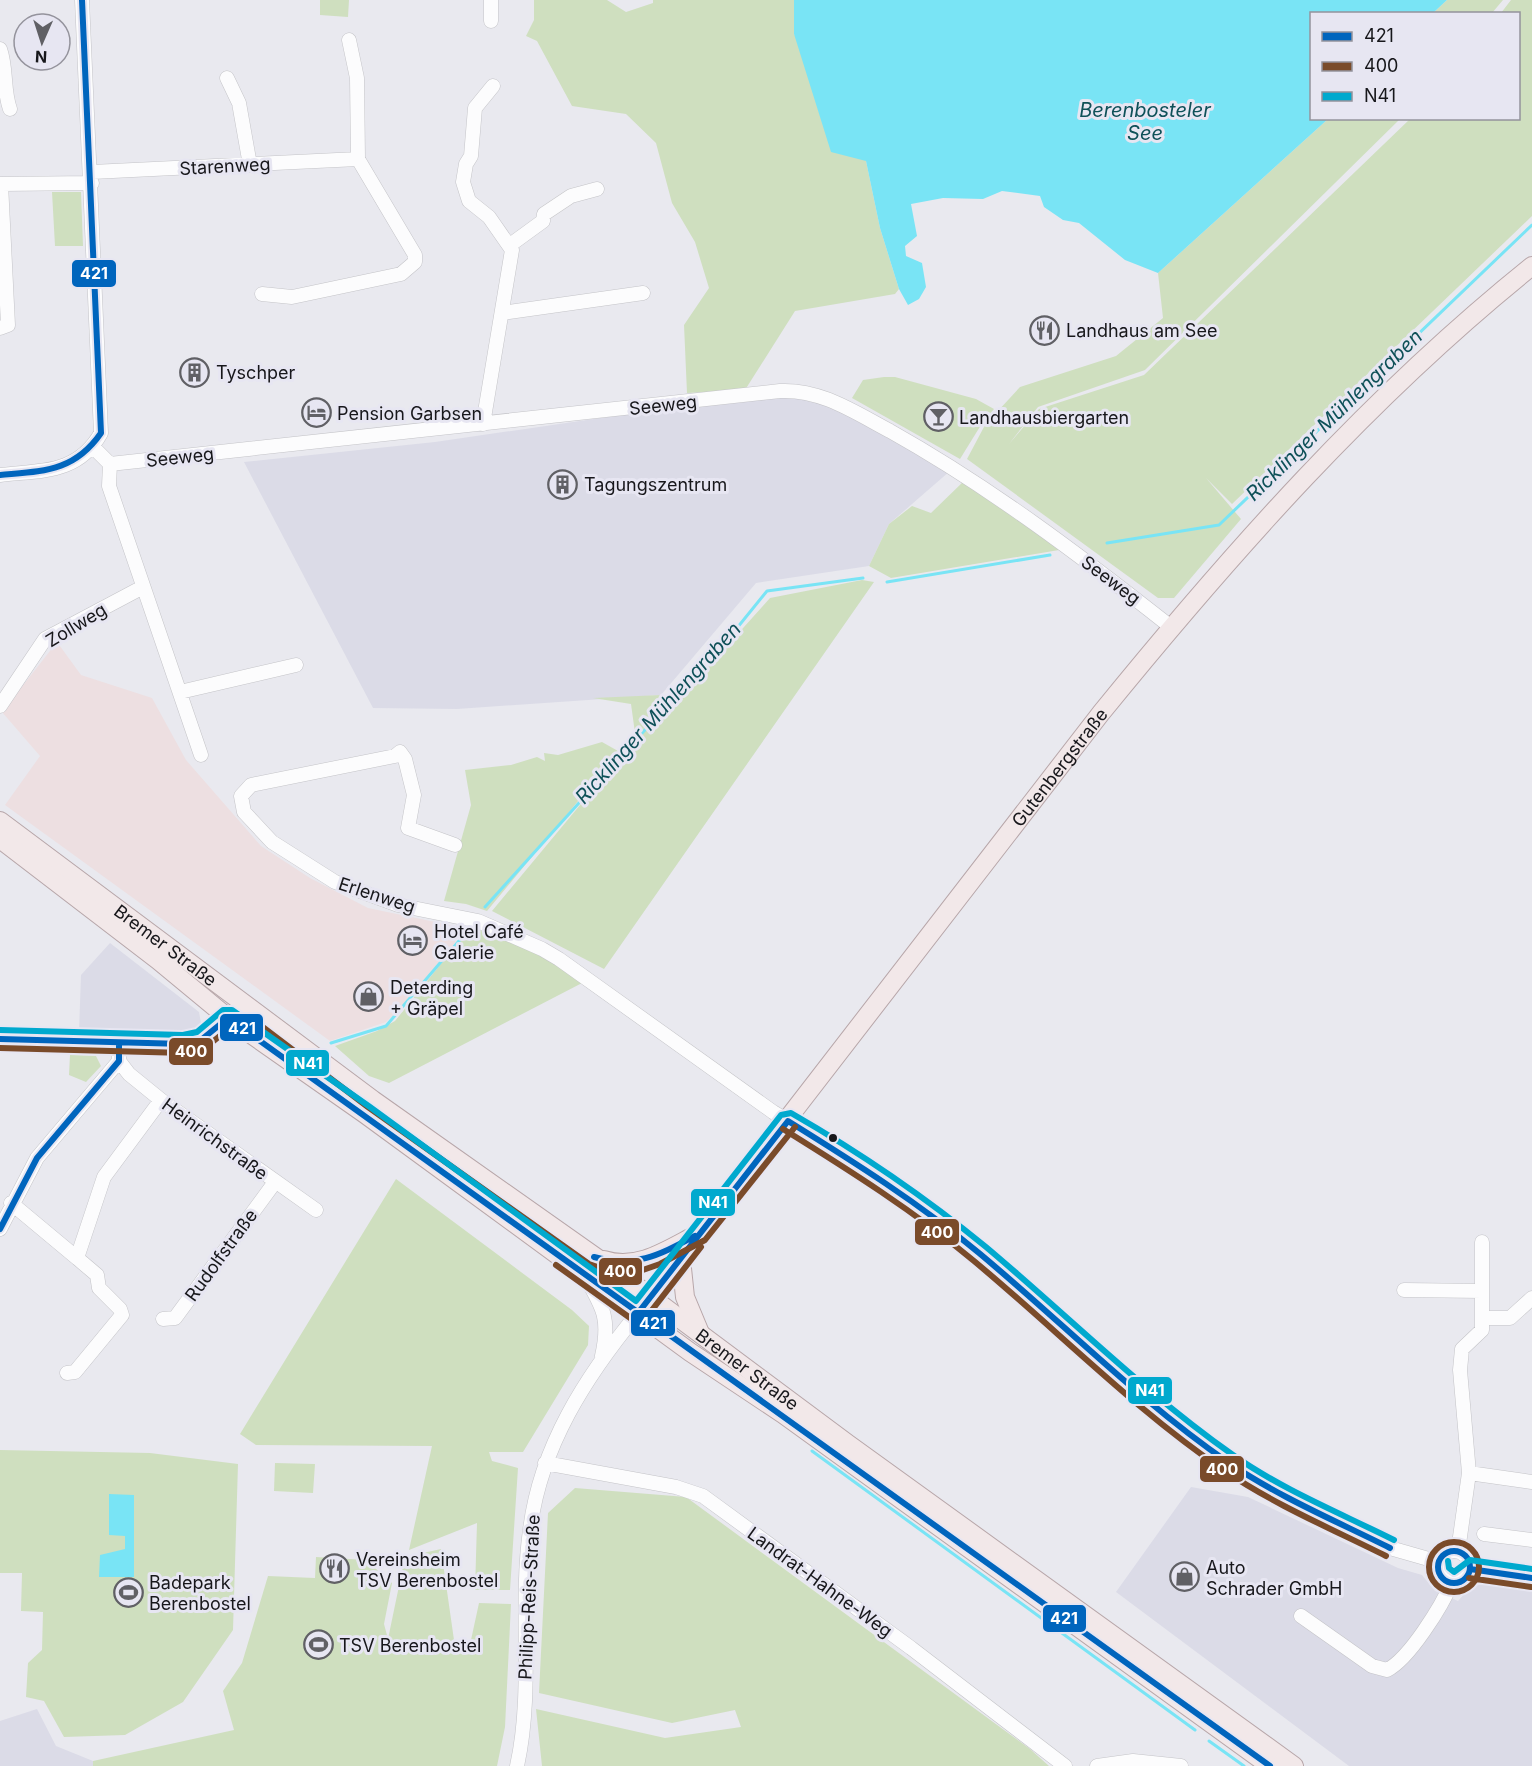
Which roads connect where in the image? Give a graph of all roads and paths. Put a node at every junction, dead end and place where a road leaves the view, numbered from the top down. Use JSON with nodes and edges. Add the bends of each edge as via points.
{"nodes":[{"id":1,"x":82,"y":0,"type":"edge"},
{"id":2,"x":491,"y":0,"type":"edge"},
{"id":3,"x":491,"y":21,"type":"dead end"},
{"id":4,"x":349,"y":40,"type":"dead end"},
{"id":5,"x":0,"y":50,"type":"edge"},
{"id":6,"x":227,"y":78,"type":"dead end"},
{"id":7,"x":493,"y":86,"type":"dead end"},
{"id":8,"x":10,"y":108,"type":"dead end"},
{"id":9,"x":358,"y":159,"type":"junction"},
{"id":10,"x":250,"y":165,"type":"junction"},
{"id":11,"x":92,"y":177,"type":"junction"},
{"id":12,"x":1,"y":184,"type":"edge"},
{"id":13,"x":597,"y":189,"type":"dead end"},
{"id":14,"x":510,"y":245,"type":"junction"},
{"id":15,"x":1532,"y":266,"type":"edge"},
{"id":16,"x":643,"y":293,"type":"dead end"},
{"id":17,"x":262,"y":294,"type":"dead end"},
{"id":18,"x":502,"y":313,"type":"junction"},
{"id":19,"x":0,"y":328,"type":"edge"},
{"id":20,"x":483,"y":424,"type":"junction"},
{"id":21,"x":93,"y":447,"type":"junction"},
{"id":22,"x":110,"y":464,"type":"junction"},
{"id":23,"x":0,"y":475,"type":"edge"},
{"id":24,"x":143,"y":587,"type":"junction"},
{"id":25,"x":1172,"y":627,"type":"junction"},
{"id":26,"x":296,"y":665,"type":"dead end"},
{"id":27,"x":180,"y":692,"type":"junction"},
{"id":28,"x":0,"y":706,"type":"edge"},
{"id":29,"x":201,"y":755,"type":"dead end"},
{"id":30,"x":0,"y":821,"type":"edge"},
{"id":31,"x":0,"y":839,"type":"edge"},
{"id":32,"x":455,"y":845,"type":"dead end"},
{"id":33,"x":258,"y":1012,"type":"junction"},
{"id":34,"x":228,"y":1018,"type":"junction"},
{"id":35,"x":0,"y":1039,"type":"edge"},
{"id":36,"x":119,"y":1043,"type":"junction"},
{"id":37,"x":119,"y":1061,"type":"junction"},
{"id":38,"x":161,"y":1100,"type":"junction"},
{"id":39,"x":788,"y":1121,"type":"junction"},
{"id":40,"x":275,"y":1182,"type":"junction"},
{"id":41,"x":6,"y":1202,"type":"edge"},
{"id":42,"x":316,"y":1210,"type":"dead end"},
{"id":43,"x":0,"y":1229,"type":"edge"},
{"id":44,"x":700,"y":1233,"type":"junction"},
{"id":45,"x":1482,"y":1242,"type":"dead end"},
{"id":46,"x":594,"y":1257,"type":"junction"},
{"id":47,"x":77,"y":1258,"type":"junction"},
{"id":48,"x":681,"y":1259,"type":"junction"},
{"id":49,"x":585,"y":1276,"type":"junction"},
{"id":50,"x":1404,"y":1290,"type":"dead end"},
{"id":51,"x":1482,"y":1292,"type":"junction"},
{"id":52,"x":650,"y":1297,"type":"junction"},
{"id":53,"x":1532,"y":1298,"type":"edge"},
{"id":54,"x":638,"y":1313,"type":"junction"},
{"id":55,"x":1482,"y":1318,"type":"junction"},
{"id":56,"x":163,"y":1319,"type":"dead end"},
{"id":57,"x":700,"y":1334,"type":"junction"},
{"id":58,"x":601,"y":1361,"type":"junction"},
{"id":59,"x":67,"y":1373,"type":"dead end"},
{"id":60,"x":545,"y":1463,"type":"junction"},
{"id":61,"x":1469,"y":1473,"type":"junction"},
{"id":62,"x":1532,"y":1482,"type":"edge"},
{"id":63,"x":1485,"y":1533,"type":"dead end"},
{"id":64,"x":1532,"y":1540,"type":"edge"},
{"id":65,"x":1458,"y":1551,"type":"junction"},
{"id":66,"x":1439,"y":1562,"type":"junction"},
{"id":67,"x":1470,"y":1569,"type":"junction"},
{"id":68,"x":1532,"y":1578,"type":"edge"},
{"id":69,"x":1452,"y":1582,"type":"junction"},
{"id":70,"x":1301,"y":1616,"type":"dead end"},
{"id":71,"x":517,"y":1766,"type":"edge"},
{"id":72,"x":1065,"y":1766,"type":"edge"},
{"id":73,"x":1097,"y":1766,"type":"edge"},
{"id":74,"x":1181,"y":1766,"type":"edge"},
{"id":75,"x":1270,"y":1766,"type":"edge"},
{"id":76,"x":1294,"y":1766,"type":"edge"}],
"edges":[{"from":1,"to":11,"type":"street"},
{"from":2,"to":3,"type":"street"},
{"from":4,"to":9,"type":"street","via":[[357,78]]},
{"from":5,"to":8,"type":"street"},
{"from":6,"to":10,"type":"street","via":[[238,103]]},
{"from":7,"to":14,"type":"street","via":[[475,108],[471,156],[463,182],[469,201],[489,217]]},
{"from":9,"to":10,"type":"street","name":"Starenweg"},
{"from":9,"to":17,"type":"street","via":[[415,255],[410,268],[401,274],[292,297]]},
{"from":10,"to":11,"type":"street","name":"Starenweg"},
{"from":11,"to":12,"type":"street","name":"Starenweg"},
{"from":11,"to":21,"type":"street","via":[[103,425]]},
{"from":12,"to":19,"type":"street","via":[[8,325]]},
{"from":13,"to":14,"type":"street","via":[[571,195]]},
{"from":14,"to":18,"type":"street","via":[[513,259]]},
{"from":15,"to":25,"type":"main road","name":"Gutenbergstraße","via":[[1417,366],[1284,498]]},
{"from":16,"to":18,"type":"street"},
{"from":18,"to":20,"type":"street"},
{"from":20,"to":22,"type":"street","name":"Seeweg"},
{"from":20,"to":25,"type":"street","name":"Seeweg","via":[[780,391],[820,395],[955,468],[1057,538]]},
{"from":21,"to":22,"type":"street"},
{"from":21,"to":23,"type":"street","via":[[65,466]]},
{"from":22,"to":24,"type":"street","via":[[109,486]]},
{"from":24,"to":27,"type":"street"},
{"from":24,"to":28,"type":"street","name":"Zollweg","via":[[45,639]]},
{"from":25,"to":39,"type":"main road","name":"Gutenbergstraße","via":[[1101,713]]},
{"from":26,"to":27,"type":"street"},
{"from":27,"to":29,"type":"street"},
{"from":30,"to":33,"type":"main road","name":"Bremer Straße"},
{"from":31,"to":34,"type":"main road","name":"Bremer Straße"},
{"from":32,"to":39,"type":"street","name":"Erlenweg","via":[[408,828],[414,795],[400,753],[251,785],[241,796],[244,812],[261,831],[318,873],[387,902],[478,921],[542,948]]},
{"from":33,"to":34,"type":"street"},
{"from":33,"to":46,"type":"main road","name":"Bremer Straße","via":[[373,1101]]},
{"from":34,"to":36,"type":"street","via":[[193,1043]]},
{"from":34,"to":49,"type":"main road","name":"Bremer Straße","via":[[366,1113]]},
{"from":35,"to":36,"type":"street"},
{"from":36,"to":37,"type":"street"},
{"from":37,"to":38,"type":"street","name":"Heinrichstraße"},
{"from":37,"to":41,"type":"street","via":[[37,1158]]},
{"from":38,"to":40,"type":"street","name":"Heinrichstraße"},
{"from":38,"to":47,"type":"street","via":[[104,1177]]},
{"from":39,"to":44,"type":"main road","name":"Gutenbergstraße"},
{"from":39,"to":66,"type":"street","via":[[874,1174],[942,1223],[1125,1382],[1232,1464],[1390,1548]]},
{"from":40,"to":42,"type":"street","name":"Heinrichstraße"},
{"from":40,"to":56,"type":"street","name":"Rudolfstraße","via":[[175,1318]]},
{"from":41,"to":43,"type":"street"},
{"from":41,"to":47,"type":"street"},
{"from":44,"to":46,"type":"main road","via":[[635,1263]]},
{"from":44,"to":48,"type":"main road","name":"Gutenbergstraße"},
{"from":45,"to":51,"type":"street"},
{"from":46,"to":52,"type":"main road","name":"Bremer Straße"},
{"from":47,"to":59,"type":"street","via":[[97,1275],[99,1288],[122,1315],[75,1372]]},
{"from":48,"to":52,"type":"main road","name":"Gutenbergstraße"},
{"from":48,"to":57,"type":"main road","via":[[685,1297]]},
{"from":49,"to":54,"type":"main road","name":"Bremer Straße"},
{"from":49,"to":58,"type":"street","via":[[605,1314],[607,1332]]},
{"from":50,"to":51,"type":"street"},
{"from":51,"to":55,"type":"street"},
{"from":52,"to":54,"type":"main road","name":"Gutenbergstraße"},
{"from":52,"to":57,"type":"main road","name":"Bremer Straße"},
{"from":53,"to":55,"type":"street","via":[[1509,1318]]},
{"from":54,"to":58,"type":"street","name":"Philipp-Reis-Straße"},
{"from":54,"to":75,"type":"main road","name":"Bremer Straße"},
{"from":55,"to":61,"type":"street","via":[[1482,1330],[1462,1349],[1460,1370]]},
{"from":57,"to":76,"type":"main road","name":"Bremer Straße"},
{"from":58,"to":60,"type":"street","name":"Philipp-Reis-Straße","via":[[577,1395]]},
{"from":60,"to":71,"type":"street","name":"Philipp-Reis-Straße","via":[[529,1531],[524,1720]]},
{"from":60,"to":72,"type":"street","name":"Landrat-Hahne-Weg","via":[[676,1487],[703,1496]]},
{"from":61,"to":62,"type":"street"},
{"from":61,"to":65,"type":"street"},
{"from":63,"to":64,"type":"street"},
{"from":65,"to":66,"type":"street","via":[[1446,1553]]},
{"from":65,"to":67,"type":"street","via":[[1466,1556]]},
{"from":66,"to":69,"type":"street","via":[[1440,1573]]},
{"from":67,"to":68,"type":"street"},
{"from":67,"to":69,"type":"street","via":[[1462,1580]]},
{"from":69,"to":70,"type":"street","via":[[1443,1604],[1398,1663],[1387,1670],[1372,1666]]},
{"from":73,"to":74,"type":"street","via":[[1133,1761]]}]}
